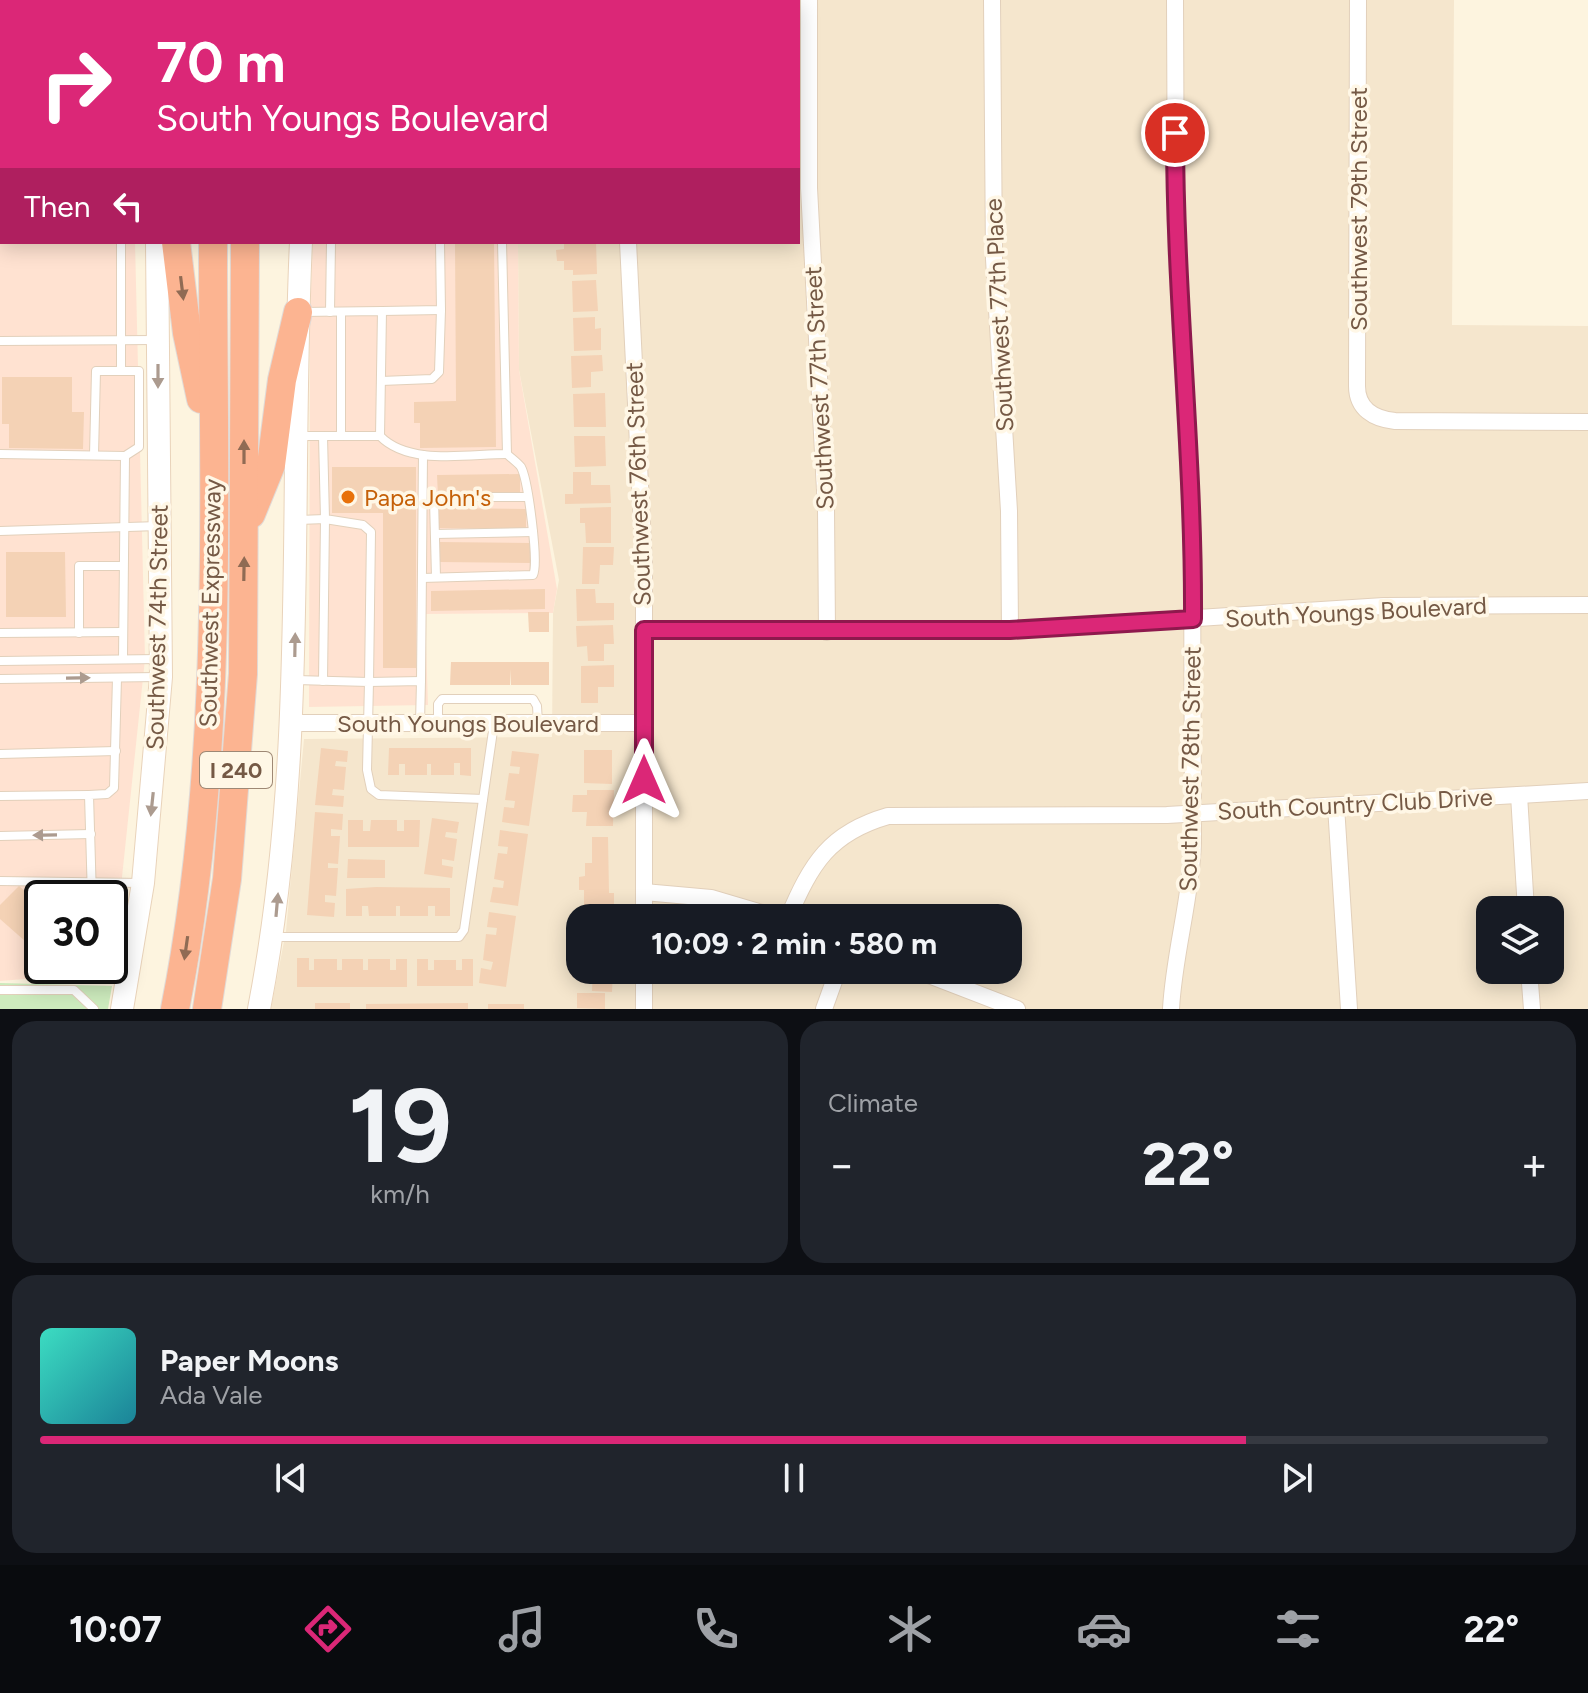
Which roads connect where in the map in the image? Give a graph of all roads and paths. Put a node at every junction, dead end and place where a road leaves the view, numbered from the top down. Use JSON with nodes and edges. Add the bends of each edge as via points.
{"nodes":[{"id":1,"x":809,"y":0,"type":"edge"},
{"id":2,"x":992,"y":0,"type":"edge"},
{"id":3,"x":1175,"y":0,"type":"edge"},
{"id":4,"x":1358,"y":0,"type":"edge"},
{"id":5,"x":121,"y":244,"type":"edge"},
{"id":6,"x":157,"y":244,"type":"edge"},
{"id":7,"x":176,"y":244,"type":"edge"},
{"id":8,"x":213,"y":244,"type":"edge"},
{"id":9,"x":245,"y":244,"type":"edge"},
{"id":10,"x":301,"y":244,"type":"edge"},
{"id":11,"x":331,"y":244,"type":"edge"},
{"id":12,"x":440,"y":244,"type":"edge"},
{"id":13,"x":502,"y":244,"type":"edge"},
{"id":14,"x":628,"y":244,"type":"edge"},
{"id":15,"x":441,"y":310,"type":"junction"},
{"id":16,"x":382,"y":311,"type":"junction"},
{"id":17,"x":298,"y":312,"type":"junction"},
{"id":18,"x":330,"y":312,"type":"junction"},
{"id":19,"x":341,"y":312,"type":"junction"},
{"id":20,"x":121,"y":340,"type":"junction"},
{"id":21,"x":158,"y":340,"type":"junction"},
{"id":22,"x":0,"y":341,"type":"edge"},
{"id":23,"x":121,"y":370,"type":"junction"},
{"id":24,"x":381,"y":381,"type":"junction"},
{"id":25,"x":1588,"y":422,"type":"edge"},
{"id":26,"x":297,"y":436,"type":"junction"},
{"id":27,"x":323,"y":436,"type":"junction"},
{"id":28,"x":341,"y":436,"type":"junction"},
{"id":29,"x":380,"y":436,"type":"junction"},
{"id":30,"x":0,"y":454,"type":"edge"},
{"id":31,"x":507,"y":454,"type":"junction"},
{"id":32,"x":94,"y":455,"type":"junction"},
{"id":33,"x":213,"y":455,"type":"junction"},
{"id":34,"x":423,"y":455,"type":"junction"},
{"id":35,"x":125,"y":456,"type":"junction"},
{"id":36,"x":527,"y":497,"type":"junction"},
{"id":37,"x":325,"y":519,"type":"junction"},
{"id":38,"x":296,"y":520,"type":"junction"},
{"id":39,"x":124,"y":526,"type":"junction"},
{"id":40,"x":160,"y":526,"type":"junction"},
{"id":41,"x":244,"y":530,"type":"junction"},
{"id":42,"x":0,"y":531,"type":"edge"},
{"id":43,"x":533,"y":532,"type":"junction"},
{"id":44,"x":435,"y":534,"type":"junction"},
{"id":45,"x":123,"y":566,"type":"junction"},
{"id":46,"x":436,"y":577,"type":"junction"},
{"id":47,"x":422,"y":578,"type":"junction"},
{"id":48,"x":1588,"y":605,"type":"edge"},
{"id":49,"x":1193,"y":619,"type":"junction"},
{"id":50,"x":644,"y":630,"type":"junction"},
{"id":51,"x":1010,"y":630,"type":"junction"},
{"id":52,"x":122,"y":632,"type":"junction"},
{"id":53,"x":827,"y":632,"type":"junction"},
{"id":54,"x":0,"y":633,"type":"edge"},
{"id":55,"x":79,"y":633,"type":"junction"},
{"id":56,"x":123,"y":659,"type":"junction"},
{"id":57,"x":0,"y":661,"type":"edge"},
{"id":58,"x":161,"y":668,"type":"junction"},
{"id":59,"x":117,"y":678,"type":"junction"},
{"id":60,"x":0,"y":679,"type":"edge"},
{"id":61,"x":295,"y":680,"type":"junction"},
{"id":62,"x":323,"y":681,"type":"junction"},
{"id":63,"x":421,"y":681,"type":"junction"},
{"id":64,"x":369,"y":682,"type":"junction"},
{"id":65,"x":293,"y":723,"type":"junction"},
{"id":66,"x":370,"y":723,"type":"junction"},
{"id":67,"x":420,"y":723,"type":"junction"},
{"id":68,"x":438,"y":723,"type":"junction"},
{"id":69,"x":494,"y":723,"type":"junction"},
{"id":70,"x":538,"y":723,"type":"junction"},
{"id":71,"x":644,"y":723,"type":"junction"},
{"id":72,"x":116,"y":751,"type":"junction"},
{"id":73,"x":0,"y":754,"type":"edge"},
{"id":74,"x":1588,"y":791,"type":"edge"},
{"id":75,"x":89,"y":795,"type":"junction"},
{"id":76,"x":1519,"y":795,"type":"junction"},
{"id":77,"x":0,"y":796,"type":"edge"},
{"id":78,"x":483,"y":799,"type":"junction"},
{"id":79,"x":1336,"y":806,"type":"junction"},
{"id":80,"x":1193,"y":814,"type":"junction"},
{"id":81,"x":91,"y":834,"type":"junction"},
{"id":82,"x":0,"y":836,"type":"edge"},
{"id":83,"x":92,"y":880,"type":"edge"},
{"id":84,"x":0,"y":881,"type":"edge"},
{"id":85,"x":24,"y":882,"type":"edge"},
{"id":86,"x":128,"y":883,"type":"edge"},
{"id":87,"x":143,"y":883,"type":"junction"},
{"id":88,"x":644,"y":892,"type":"junction"},
{"id":89,"x":1525,"y":896,"type":"edge"},
{"id":90,"x":644,"y":904,"type":"edge"},
{"id":91,"x":731,"y":904,"type":"edge"},
{"id":92,"x":794,"y":904,"type":"edge"},
{"id":93,"x":273,"y":937,"type":"junction"},
{"id":94,"x":644,"y":984,"type":"edge"},
{"id":95,"x":833,"y":984,"type":"edge"},
{"id":96,"x":952,"y":984,"type":"edge"},
{"id":97,"x":1530,"y":984,"type":"edge"},
{"id":98,"x":0,"y":990,"type":"edge"},
{"id":99,"x":94,"y":1009,"type":"edge"},
{"id":100,"x":122,"y":1009,"type":"edge"},
{"id":101,"x":175,"y":1009,"type":"edge"},
{"id":102,"x":207,"y":1009,"type":"edge"},
{"id":103,"x":259,"y":1009,"type":"edge"},
{"id":104,"x":644,"y":1009,"type":"edge"},
{"id":105,"x":824,"y":1009,"type":"edge"},
{"id":106,"x":1017,"y":1009,"type":"edge"},
{"id":107,"x":1171,"y":1009,"type":"edge"},
{"id":108,"x":1349,"y":1009,"type":"edge"},
{"id":109,"x":1532,"y":1009,"type":"edge"}],
"edges":[{"from":1,"to":53,"type":"street","name":"Southwest 77th Street","via":[[810,217],[826,509]]},
{"from":2,"to":51,"type":"street","name":"Southwest 77th Place","via":[[994,259],[1009,511]]},
{"from":3,"to":49,"type":"street","name":"Southwest 78th Street","via":[[1176,242]]},
{"from":4,"to":25,"type":"street","name":"Southwest 79th Street","via":[[1357,394],[1369,413],[1395,421]]},
{"from":5,"to":20,"type":"lane"},
{"from":6,"to":21,"type":"main road","name":"Southwest 74th Street"},
{"from":7,"to":33,"type":"highway","one_way":true,"via":[[187,333]]},
{"from":8,"to":33,"type":"highway","name":"Southwest Expressway","number":"I 240"},
{"from":41,"to":9,"type":"highway","name":"Southwest Expressway","number":"I 240","one_way":true},
{"from":10,"to":17,"type":"main road"},
{"from":11,"to":18,"type":"lane"},
{"from":12,"to":15,"type":"lane"},
{"from":13,"to":31,"type":"lane"},
{"from":14,"to":50,"type":"street","name":"Southwest 76th Street"},
{"from":15,"to":16,"type":"lane"},
{"from":15,"to":24,"type":"lane","via":[[439,372],[432,379]]},
{"from":16,"to":19,"type":"lane"},
{"from":16,"to":24,"type":"lane"},
{"from":17,"to":18,"type":"lane"},
{"from":17,"to":26,"type":"main road"},
{"from":17,"to":41,"type":"highway","via":[[271,465]]},
{"from":18,"to":19,"type":"lane"},
{"from":19,"to":28,"type":"lane"},
{"from":20,"to":21,"type":"lane"},
{"from":20,"to":22,"type":"lane"},
{"from":20,"to":23,"type":"lane"},
{"from":21,"to":40,"type":"main road","name":"Southwest 74th Street","one_way":true},
{"from":23,"to":32,"type":"lane","via":[[96,371]]},
{"from":23,"to":35,"type":"lane","via":[[139,371],[139,447]]},
{"from":24,"to":29,"type":"lane"},
{"from":26,"to":27,"type":"lane"},
{"from":26,"to":38,"type":"main road"},
{"from":27,"to":28,"type":"lane"},
{"from":27,"to":37,"type":"lane"},
{"from":28,"to":29,"type":"lane"},
{"from":29,"to":34,"type":"lane","via":[[391,447]]},
{"from":30,"to":32,"type":"lane"},
{"from":31,"to":34,"type":"lane"},
{"from":31,"to":36,"type":"lane","via":[[522,468]]},
{"from":32,"to":35,"type":"lane"},
{"from":33,"to":101,"type":"highway","name":"Southwest Expressway","number":"I 240","one_way":true,"via":[[212,675],[204,795]]},
{"from":34,"to":47,"type":"lane"},
{"from":35,"to":39,"type":"lane"},
{"from":36,"to":43,"type":"lane"},
{"from":36,"to":44,"type":"lane","via":[[440,497],[434,500]]},
{"from":37,"to":38,"type":"lane"},
{"from":37,"to":62,"type":"lane"},
{"from":37,"to":64,"type":"lane","via":[[363,525],[371,532]]},
{"from":61,"to":38,"type":"main road","one_way":true},
{"from":39,"to":40,"type":"lane"},
{"from":39,"to":42,"type":"lane"},
{"from":39,"to":45,"type":"lane"},
{"from":40,"to":58,"type":"main road","name":"Southwest 74th Street"},
{"from":102,"to":41,"type":"highway","name":"Southwest Expressway","number":"I 240","one_way":true,"via":[[234,804],[243,674]]},
{"from":43,"to":44,"type":"lane"},
{"from":43,"to":46,"type":"lane","via":[[533,575]]},
{"from":44,"to":46,"type":"lane"},
{"from":45,"to":52,"type":"lane"},
{"from":45,"to":55,"type":"lane","via":[[79,566]]},
{"from":46,"to":47,"type":"lane"},
{"from":47,"to":63,"type":"lane"},
{"from":48,"to":49,"type":"street","name":"South Youngs Boulevard","via":[[1384,606]]},
{"from":49,"to":51,"type":"street","name":"South Youngs Boulevard"},
{"from":49,"to":80,"type":"street","name":"Southwest 78th Street"},
{"from":50,"to":53,"type":"street","name":"South Youngs Boulevard"},
{"from":50,"to":71,"type":"street","name":"Southwest 76th Street"},
{"from":51,"to":53,"type":"street","name":"South Youngs Boulevard"},
{"from":52,"to":55,"type":"lane"},
{"from":52,"to":56,"type":"lane"},
{"from":54,"to":55,"type":"lane"},
{"from":56,"to":57,"type":"lane"},
{"from":56,"to":58,"type":"lane"},
{"from":58,"to":59,"type":"lane"},
{"from":58,"to":87,"type":"main road","name":"Southwest 74th Street","one_way":true},
{"from":60,"to":59,"type":"lane","one_way":true},
{"from":59,"to":72,"type":"lane"},
{"from":61,"to":62,"type":"lane"},
{"from":61,"to":65,"type":"main road"},
{"from":62,"to":64,"type":"lane"},
{"from":63,"to":64,"type":"lane"},
{"from":63,"to":67,"type":"lane"},
{"from":64,"to":66,"type":"lane"},
{"from":65,"to":66,"type":"street","name":"South Youngs Boulevard"},
{"from":93,"to":65,"type":"main road","one_way":true},
{"from":66,"to":67,"type":"street","name":"South Youngs Boulevard"},
{"from":66,"to":78,"type":"lane","via":[[367,770],[371,789],[379,795]]},
{"from":67,"to":68,"type":"street","name":"South Youngs Boulevard"},
{"from":68,"to":69,"type":"street","name":"South Youngs Boulevard"},
{"from":68,"to":70,"type":"lane","via":[[442,699],[533,699]]},
{"from":69,"to":70,"type":"street","name":"South Youngs Boulevard"},
{"from":69,"to":78,"type":"lane"},
{"from":70,"to":71,"type":"street","name":"South Youngs Boulevard"},
{"from":71,"to":88,"type":"street","name":"Southwest 76th Street"},
{"from":72,"to":73,"type":"lane"},
{"from":72,"to":75,"type":"lane","via":[[114,788]]},
{"from":74,"to":76,"type":"street","name":"South Country Club Drive"},
{"from":75,"to":77,"type":"lane"},
{"from":75,"to":81,"type":"lane"},
{"from":76,"to":79,"type":"street","name":"South Country Club Drive"},
{"from":76,"to":89,"type":"street"},
{"from":78,"to":93,"type":"lane","via":[[459,937]]},
{"from":79,"to":80,"type":"street","name":"South Country Club Drive"},
{"from":79,"to":108,"type":"street"},
{"from":80,"to":92,"type":"street","name":"South Country Club Drive","via":[[888,816],[848,833],[825,851]]},
{"from":80,"to":107,"type":"street","name":"Southwest 78th Street","via":[[1191,880]]},
{"from":81,"to":82,"type":"lane","one_way":true},
{"from":81,"to":83,"type":"lane"},
{"from":84,"to":85,"type":"lane"},
{"from":86,"to":87,"type":"lane"},
{"from":87,"to":100,"type":"main road","name":"Southwest 74th Street"},
{"from":88,"to":90,"type":"street","name":"Southwest 76th Street"},
{"from":88,"to":91,"type":"street"},
{"from":93,"to":103,"type":"main road"},
{"from":94,"to":104,"type":"street"},
{"from":95,"to":105,"type":"street"},
{"from":96,"to":106,"type":"street"},
{"from":97,"to":109,"type":"street"},
{"from":98,"to":99,"type":"lane","via":[[74,990]]}]}
